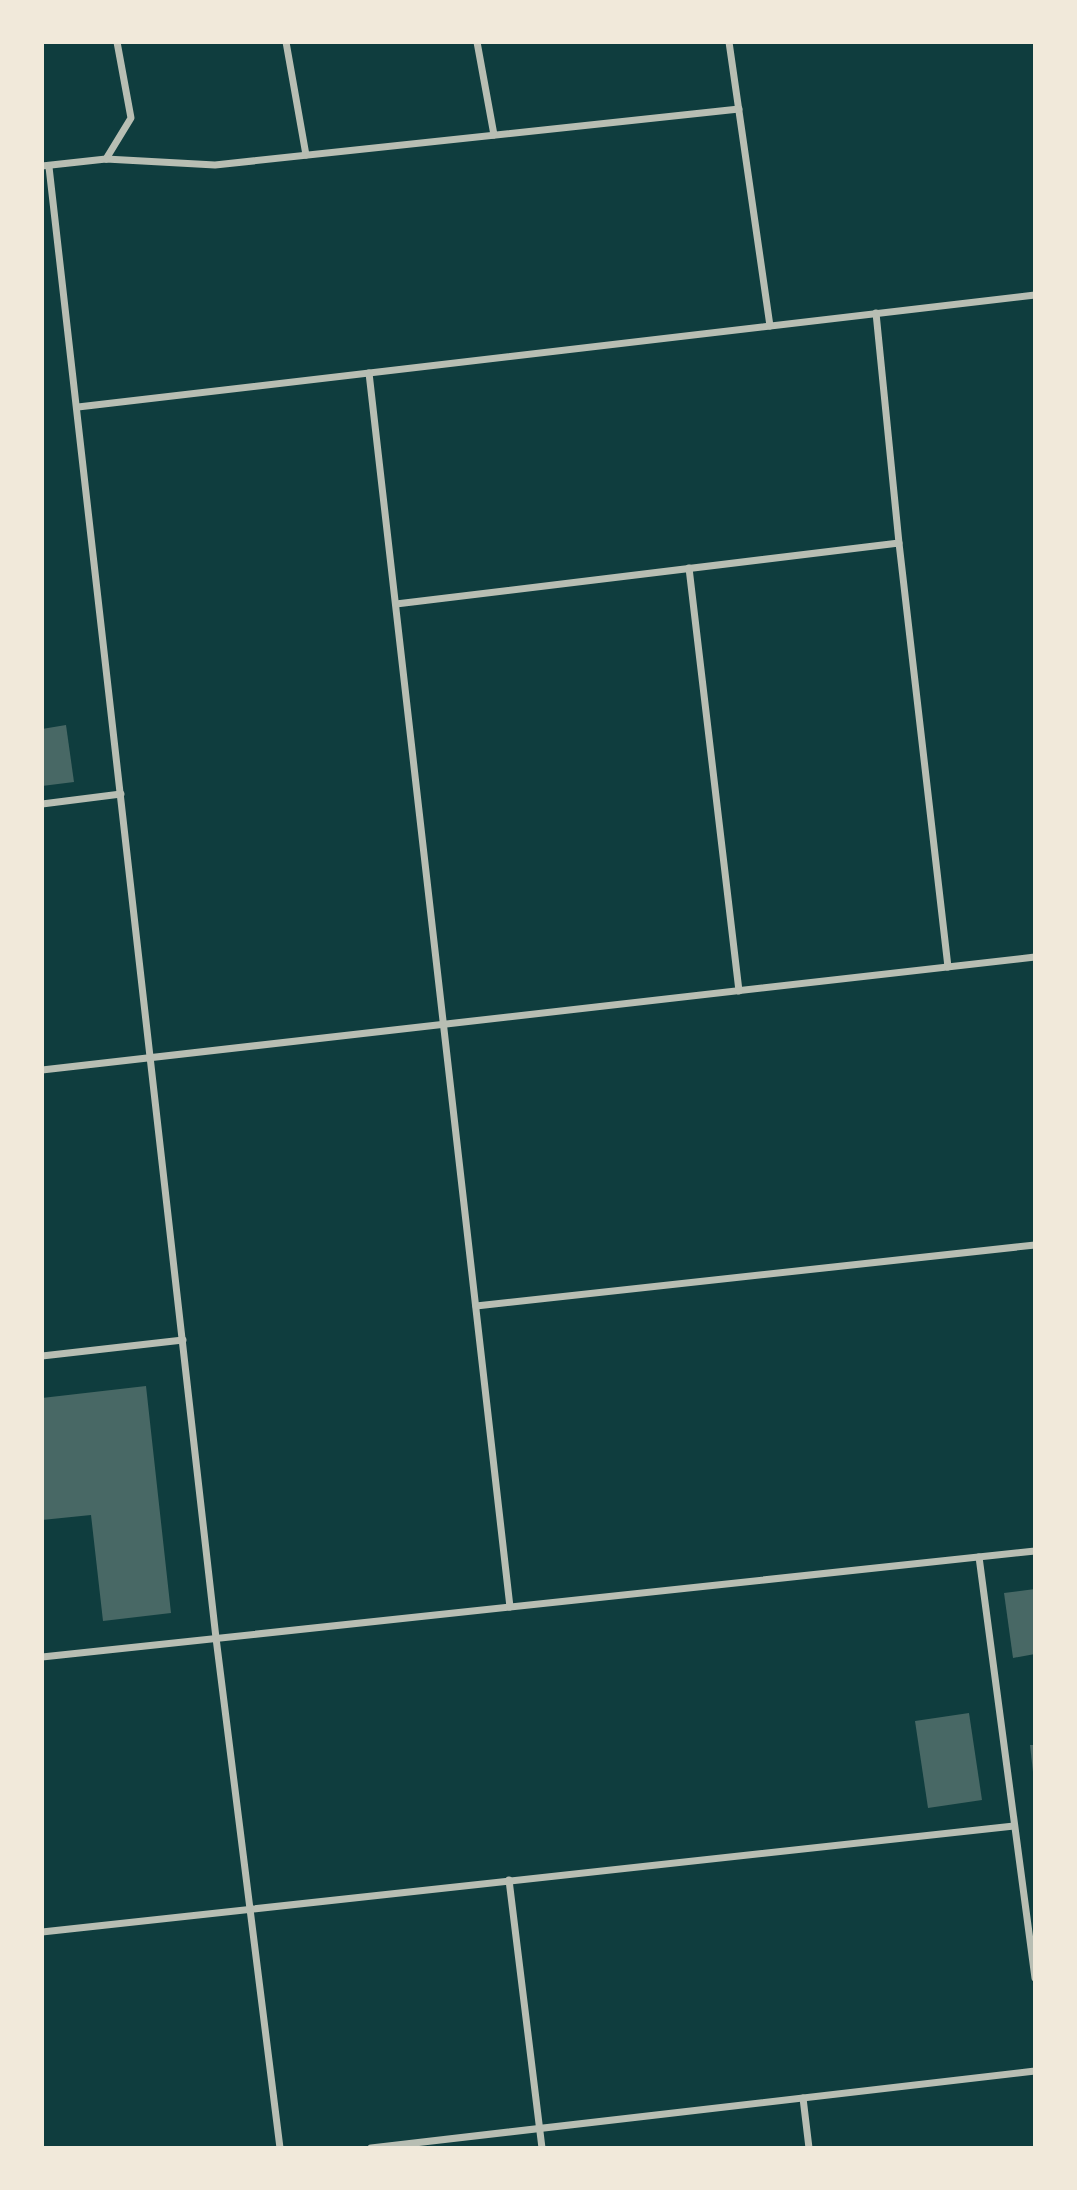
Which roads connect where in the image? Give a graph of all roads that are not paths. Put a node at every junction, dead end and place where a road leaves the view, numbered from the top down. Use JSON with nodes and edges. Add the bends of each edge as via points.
{"nodes":[{"id":1,"x":117,"y":42,"type":"edge"},
{"id":2,"x":286,"y":42,"type":"edge"},
{"id":3,"x":477,"y":42,"type":"edge"},
{"id":4,"x":729,"y":42,"type":"edge"},
{"id":5,"x":738,"y":109,"type":"junction"},
{"id":6,"x":494,"y":135,"type":"junction"},
{"id":7,"x":306,"y":155,"type":"junction"},
{"id":8,"x":106,"y":159,"type":"junction"},
{"id":9,"x":45,"y":166,"type":"edge"},
{"id":10,"x":1035,"y":295,"type":"edge"},
{"id":11,"x":876,"y":313,"type":"junction"},
{"id":12,"x":770,"y":326,"type":"junction"},
{"id":13,"x":369,"y":373,"type":"junction"},
{"id":14,"x":78,"y":407,"type":"junction"},
{"id":15,"x":899,"y":543,"type":"junction"},
{"id":16,"x":689,"y":568,"type":"junction"},
{"id":17,"x":396,"y":604,"type":"junction"},
{"id":18,"x":121,"y":794,"type":"junction"},
{"id":19,"x":42,"y":804,"type":"edge"},
{"id":20,"x":1035,"y":957,"type":"edge"},
{"id":21,"x":948,"y":967,"type":"junction"},
{"id":22,"x":739,"y":991,"type":"junction"},
{"id":23,"x":444,"y":1025,"type":"junction"},
{"id":24,"x":151,"y":1058,"type":"junction"},
{"id":25,"x":42,"y":1070,"type":"edge"},
{"id":26,"x":1035,"y":1245,"type":"edge"},
{"id":27,"x":476,"y":1306,"type":"junction"},
{"id":28,"x":183,"y":1340,"type":"junction"},
{"id":29,"x":42,"y":1356,"type":"edge"},
{"id":30,"x":1035,"y":1551,"type":"edge"},
{"id":31,"x":979,"y":1557,"type":"junction"},
{"id":32,"x":510,"y":1607,"type":"junction"},
{"id":33,"x":216,"y":1639,"type":"junction"},
{"id":34,"x":42,"y":1657,"type":"edge"},
{"id":35,"x":1014,"y":1826,"type":"junction"},
{"id":36,"x":509,"y":1880,"type":"junction"},
{"id":37,"x":250,"y":1908,"type":"junction"},
{"id":38,"x":42,"y":1932,"type":"edge"},
{"id":39,"x":1035,"y":1979,"type":"edge"},
{"id":40,"x":1035,"y":2071,"type":"edge"},
{"id":41,"x":803,"y":2098,"type":"junction"},
{"id":42,"x":540,"y":2128,"type":"junction"},
{"id":43,"x":280,"y":2148,"type":"edge"},
{"id":44,"x":371,"y":2148,"type":"edge"},
{"id":45,"x":542,"y":2148,"type":"edge"},
{"id":46,"x":809,"y":2148,"type":"edge"}],
"edges":[{"from":1,"to":8,"type":"street","via":[[131,118]]},
{"from":2,"to":7,"type":"street"},
{"from":3,"to":6,"type":"street"},
{"from":4,"to":5,"type":"street"},
{"from":5,"to":6,"type":"street"},
{"from":5,"to":12,"type":"street"},
{"from":6,"to":7,"type":"street"},
{"from":7,"to":8,"type":"street","via":[[215,165]]},
{"from":8,"to":9,"type":"street"},
{"from":9,"to":14,"type":"street"},
{"from":10,"to":11,"type":"street"},
{"from":11,"to":12,"type":"street"},
{"from":11,"to":15,"type":"street"},
{"from":12,"to":13,"type":"street"},
{"from":13,"to":14,"type":"street"},
{"from":13,"to":17,"type":"street"},
{"from":14,"to":18,"type":"street"},
{"from":15,"to":16,"type":"street"},
{"from":15,"to":21,"type":"street"},
{"from":16,"to":17,"type":"street"},
{"from":16,"to":22,"type":"street"},
{"from":17,"to":23,"type":"street"},
{"from":18,"to":19,"type":"street"},
{"from":18,"to":24,"type":"street"},
{"from":20,"to":21,"type":"street"},
{"from":21,"to":22,"type":"street"},
{"from":22,"to":23,"type":"street"},
{"from":23,"to":24,"type":"street"},
{"from":23,"to":27,"type":"street"},
{"from":24,"to":25,"type":"street"},
{"from":24,"to":28,"type":"street"},
{"from":26,"to":27,"type":"street"},
{"from":27,"to":32,"type":"street"},
{"from":28,"to":29,"type":"street"},
{"from":28,"to":33,"type":"street"},
{"from":30,"to":31,"type":"street"},
{"from":31,"to":32,"type":"street"},
{"from":31,"to":35,"type":"street"},
{"from":32,"to":33,"type":"street"},
{"from":33,"to":34,"type":"street"},
{"from":33,"to":37,"type":"street"},
{"from":35,"to":36,"type":"street"},
{"from":35,"to":39,"type":"street"},
{"from":36,"to":37,"type":"street"},
{"from":36,"to":42,"type":"street"},
{"from":37,"to":38,"type":"street"},
{"from":37,"to":43,"type":"street"},
{"from":40,"to":41,"type":"street"},
{"from":41,"to":42,"type":"street"},
{"from":41,"to":46,"type":"street"},
{"from":42,"to":44,"type":"street"},
{"from":42,"to":45,"type":"street"}]}
